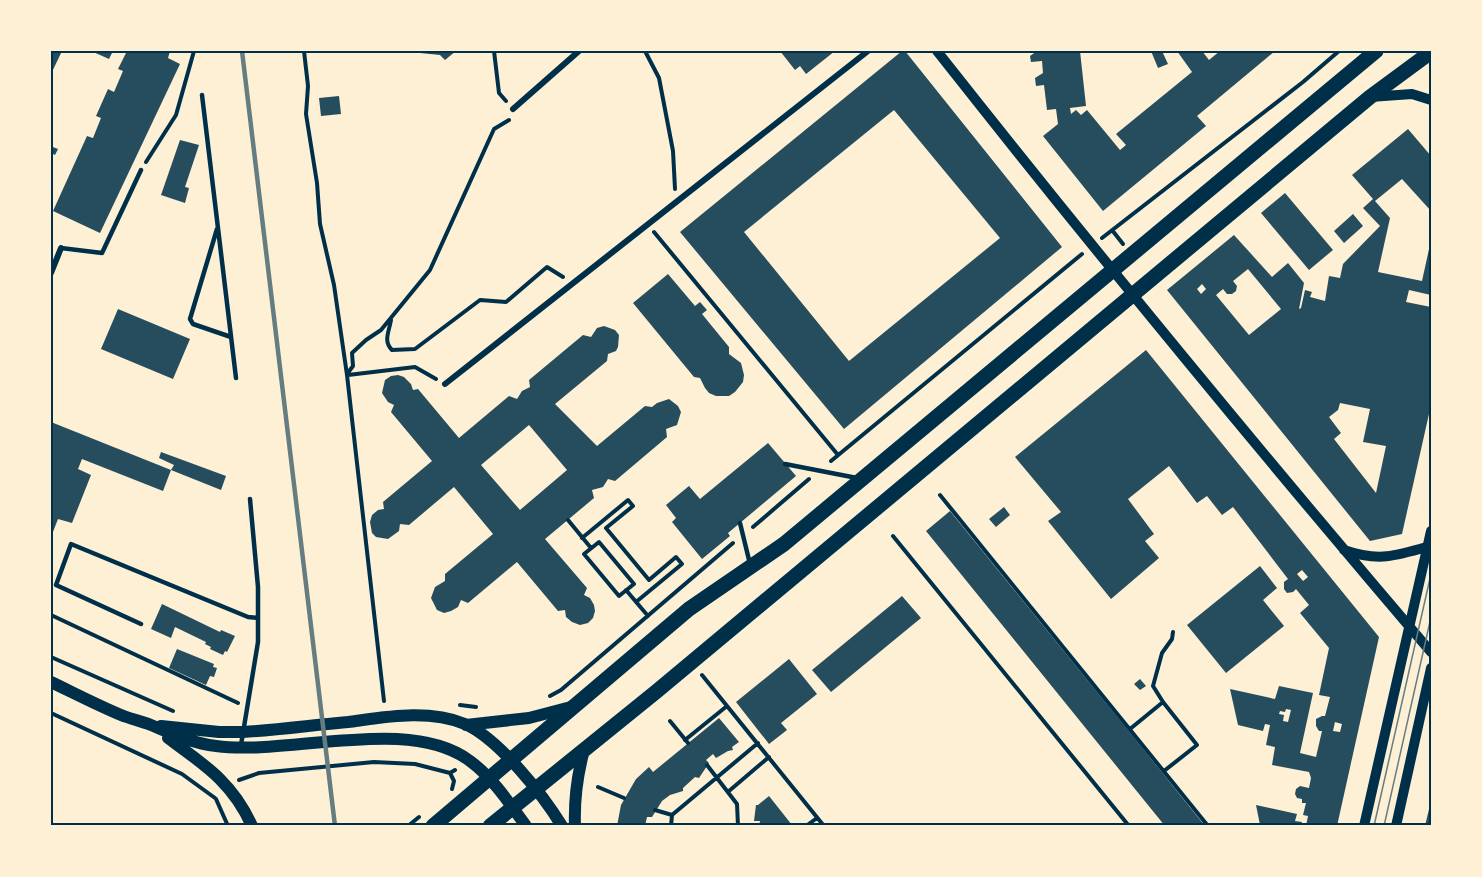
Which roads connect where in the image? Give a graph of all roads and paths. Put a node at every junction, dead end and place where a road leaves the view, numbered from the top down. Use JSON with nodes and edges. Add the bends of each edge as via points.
{"nodes":[{"id":1,"x":195,"y":51,"type":"edge"},
{"id":2,"x":304,"y":51,"type":"edge"},
{"id":3,"x":494,"y":51,"type":"edge"},
{"id":4,"x":579,"y":51,"type":"edge"},
{"id":5,"x":645,"y":51,"type":"edge"},
{"id":6,"x":868,"y":51,"type":"edge"},
{"id":7,"x":937,"y":51,"type":"edge"},
{"id":8,"x":1339,"y":51,"type":"edge"},
{"id":9,"x":1376,"y":51,"type":"edge"},
{"id":10,"x":1431,"y":52,"type":"edge"},
{"id":11,"x":202,"y":95,"type":"dead end"},
{"id":12,"x":1370,"y":97,"type":"junction"},
{"id":13,"x":1431,"y":100,"type":"edge"},
{"id":14,"x":513,"y":109,"type":"junction"},
{"id":15,"x":141,"y":170,"type":"joint"},
{"id":16,"x":675,"y":202,"type":"junction"},
{"id":17,"x":647,"y":225,"type":"junction"},
{"id":18,"x":218,"y":226,"type":"junction"},
{"id":19,"x":1093,"y":245,"type":"junction"},
{"id":20,"x":61,"y":248,"type":"joint"},
{"id":21,"x":1112,"y":271,"type":"junction"},
{"id":22,"x":51,"y":273,"type":"edge"},
{"id":23,"x":574,"y":282,"type":"junction"},
{"id":24,"x":1132,"y":295,"type":"junction"},
{"id":25,"x":391,"y":320,"type":"junction"},
{"id":26,"x":231,"y":337,"type":"junction"},
{"id":27,"x":347,"y":375,"type":"junction"},
{"id":28,"x":236,"y":378,"type":"dead end"},
{"id":29,"x":445,"y":384,"type":"joint"},
{"id":30,"x":838,"y":455,"type":"junction"},
{"id":31,"x":785,"y":464,"type":"dead end"},
{"id":32,"x":820,"y":470,"type":"junction"},
{"id":33,"x":863,"y":479,"type":"junction"},
{"id":34,"x":940,"y":495,"type":"dead end"},
{"id":35,"x":250,"y":499,"type":"dead end"},
{"id":36,"x":568,"y":520,"type":"dead end"},
{"id":37,"x":740,"y":523,"type":"dead end"},
{"id":38,"x":1431,"y":531,"type":"edge"},
{"id":39,"x":743,"y":535,"type":"junction"},
{"id":40,"x":892,"y":536,"type":"dead end"},
{"id":41,"x":582,"y":538,"type":"junction"},
{"id":42,"x":1427,"y":547,"type":"junction"},
{"id":43,"x":591,"y":548,"type":"junction"},
{"id":44,"x":1344,"y":550,"type":"junction"},
{"id":45,"x":750,"y":567,"type":"junction"},
{"id":46,"x":626,"y":590,"type":"junction"},
{"id":47,"x":636,"y":602,"type":"junction"},
{"id":48,"x":51,"y":615,"type":"edge"},
{"id":49,"x":648,"y":616,"type":"junction"},
{"id":50,"x":258,"y":618,"type":"junction"},
{"id":51,"x":141,"y":624,"type":"dead end"},
{"id":52,"x":1410,"y":628,"type":"junction"},
{"id":53,"x":1173,"y":632,"type":"dead end"},
{"id":54,"x":1431,"y":652,"type":"edge"},
{"id":55,"x":51,"y":657,"type":"edge"},
{"id":56,"x":1431,"y":668,"type":"edge"},
{"id":57,"x":51,"y":682,"type":"edge"},
{"id":58,"x":712,"y":686,"type":"dead end"},
{"id":59,"x":544,"y":699,"type":"dead end"},
{"id":60,"x":384,"y":701,"type":"dead end"},
{"id":61,"x":1163,"y":702,"type":"junction"},
{"id":62,"x":728,"y":706,"type":"junction"},
{"id":63,"x":247,"y":707,"type":"junction"},
{"id":64,"x":572,"y":707,"type":"junction"},
{"id":65,"x":179,"y":713,"type":"dead end"},
{"id":66,"x":670,"y":721,"type":"dead end"},
{"id":67,"x":150,"y":725,"type":"junction"},
{"id":68,"x":466,"y":725,"type":"junction"},
{"id":69,"x":1130,"y":729,"type":"junction"},
{"id":70,"x":243,"y":732,"type":"junction"},
{"id":71,"x":758,"y":743,"type":"junction"},
{"id":72,"x":240,"y":748,"type":"junction"},
{"id":73,"x":584,"y":750,"type":"junction"},
{"id":74,"x":769,"y":757,"type":"junction"},
{"id":75,"x":509,"y":760,"type":"junction"},
{"id":76,"x":707,"y":765,"type":"dead end"},
{"id":77,"x":1164,"y":771,"type":"junction"},
{"id":78,"x":717,"y":777,"type":"junction"},
{"id":79,"x":488,"y":778,"type":"junction"},
{"id":80,"x":598,"y":787,"type":"dead end"},
{"id":81,"x":536,"y":789,"type":"junction"},
{"id":82,"x":729,"y":791,"type":"junction"},
{"id":83,"x":624,"y":798,"type":"dead end"},
{"id":84,"x":216,"y":799,"type":"dead end"},
{"id":85,"x":512,"y":808,"type":"junction"},
{"id":86,"x":655,"y":810,"type":"dead end"},
{"id":87,"x":672,"y":815,"type":"junction"},
{"id":88,"x":818,"y":818,"type":"junction"},
{"id":89,"x":228,"y":826,"type":"edge"},
{"id":90,"x":252,"y":826,"type":"edge"},
{"id":91,"x":433,"y":826,"type":"edge"},
{"id":92,"x":490,"y":826,"type":"edge"},
{"id":93,"x":526,"y":826,"type":"edge"},
{"id":94,"x":562,"y":826,"type":"edge"},
{"id":95,"x":575,"y":826,"type":"edge"},
{"id":96,"x":672,"y":826,"type":"edge"},
{"id":97,"x":738,"y":826,"type":"edge"},
{"id":98,"x":806,"y":826,"type":"edge"},
{"id":99,"x":824,"y":826,"type":"edge"},
{"id":100,"x":1129,"y":826,"type":"edge"},
{"id":101,"x":1208,"y":826,"type":"edge"},
{"id":102,"x":1365,"y":826,"type":"edge"},
{"id":103,"x":1396,"y":826,"type":"edge"}],
"edges":[{"from":1,"to":15,"type":"path","via":[[176,115]]},
{"from":2,"to":27,"type":"path","via":[[306,114],[320,224],[334,285]]},
{"from":3,"to":14,"type":"path","via":[[500,93]]},
{"from":4,"to":14,"type":"street"},
{"from":5,"to":16,"type":"path","via":[[659,78],[673,151]]},
{"from":6,"to":16,"type":"street"},
{"from":7,"to":19,"type":"street"},
{"from":8,"to":19,"type":"path"},
{"from":9,"to":21,"type":"main road"},
{"from":10,"to":12,"type":"main road"},
{"from":11,"to":18,"type":"lane"},
{"from":12,"to":13,"type":"street","via":[[1412,94]]},
{"from":12,"to":24,"type":"main road"},
{"from":14,"to":25,"type":"path","via":[[509,121],[494,129],[430,270]]},
{"from":15,"to":20,"type":"lane","via":[[102,253]]},
{"from":16,"to":17,"type":"street"},
{"from":17,"to":23,"type":"street"},
{"from":17,"to":30,"type":"path"},
{"from":18,"to":26,"type":"lane"},
{"from":18,"to":26,"type":"lane","via":[[190,319],[193,324]]},
{"from":19,"to":21,"type":"street"},
{"from":19,"to":30,"type":"path"},
{"from":20,"to":22,"type":"street"},
{"from":21,"to":24,"type":"street"},
{"from":21,"to":33,"type":"main road"},
{"from":23,"to":25,"type":"path","via":[[547,267],[506,302],[480,300],[416,349],[393,350],[387,345]]},
{"from":23,"to":29,"type":"street"},
{"from":24,"to":44,"type":"street"},
{"from":24,"to":73,"type":"main road"},
{"from":25,"to":27,"type":"path","via":[[352,353],[353,366]]},
{"from":26,"to":28,"type":"lane"},
{"from":27,"to":29,"type":"path","via":[[414,367]]},
{"from":27,"to":60,"type":"path"},
{"from":30,"to":32,"type":"path"},
{"from":31,"to":32,"type":"lane"},
{"from":32,"to":33,"type":"lane"},
{"from":32,"to":39,"type":"path"},
{"from":33,"to":45,"type":"main road"},
{"from":34,"to":69,"type":"path"},
{"from":35,"to":50,"type":"lane"},
{"from":36,"to":41,"type":"path"},
{"from":37,"to":39,"type":"lane"},
{"from":38,"to":42,"type":"street"},
{"from":39,"to":45,"type":"lane"},
{"from":39,"to":49,"type":"path"},
{"from":40,"to":100,"type":"path"},
{"from":41,"to":43,"type":"path"},
{"from":41,"to":47,"type":"path","via":[[628,500],[633,506],[606,528],[649,580],[676,557],[682,564]]},
{"from":42,"to":44,"type":"street","via":[[1376,558]]},
{"from":42,"to":52,"type":"street"},
{"from":43,"to":46,"type":"path","via":[[584,554],[619,596]]},
{"from":43,"to":46,"type":"path","via":[[599,542],[634,584]]},
{"from":44,"to":52,"type":"street"},
{"from":45,"to":64,"type":"main road","via":[[689,609]]},
{"from":46,"to":47,"type":"path"},
{"from":47,"to":49,"type":"path"},
{"from":48,"to":63,"type":"path"},
{"from":49,"to":59,"type":"path","via":[[561,690]]},
{"from":50,"to":51,"type":"lane","via":[[71,544],[56,585]]},
{"from":50,"to":63,"type":"lane"},
{"from":52,"to":54,"type":"street"},
{"from":52,"to":102,"type":"street"},
{"from":53,"to":61,"type":"path","via":[[1162,652],[1153,686]]},
{"from":55,"to":65,"type":"path"},
{"from":56,"to":103,"type":"street"},
{"from":57,"to":67,"type":"main road"},
{"from":58,"to":62,"type":"path"},
{"from":61,"to":69,"type":"path"},
{"from":61,"to":77,"type":"path","via":[[1197,745]]},
{"from":62,"to":66,"type":"path","via":[[687,742]]},
{"from":62,"to":71,"type":"path"},
{"from":63,"to":70,"type":"lane"},
{"from":64,"to":68,"type":"main road","via":[[529,718]]},
{"from":64,"to":75,"type":"main road"},
{"from":67,"to":70,"type":"main road"},
{"from":67,"to":72,"type":"main road","via":[[196,743]]},
{"from":67,"to":90,"type":"main road","via":[[214,772],[230,788]]},
{"from":68,"to":70,"type":"main road","via":[[418,715]]},
{"from":68,"to":75,"type":"main road"},
{"from":69,"to":77,"type":"path"},
{"from":70,"to":72,"type":"lane"},
{"from":71,"to":74,"type":"path"},
{"from":71,"to":78,"type":"path"},
{"from":72,"to":79,"type":"main road","via":[[354,739],[404,741],[459,754]]},
{"from":73,"to":81,"type":"main road"},
{"from":73,"to":95,"type":"main road","via":[[576,779]]},
{"from":74,"to":82,"type":"path"},
{"from":74,"to":88,"type":"path"},
{"from":75,"to":79,"type":"main road"},
{"from":75,"to":81,"type":"main road"},
{"from":76,"to":78,"type":"path"},
{"from":77,"to":101,"type":"path"},
{"from":78,"to":82,"type":"path"},
{"from":78,"to":87,"type":"path"},
{"from":79,"to":85,"type":"main road"},
{"from":79,"to":91,"type":"main road"},
{"from":80,"to":83,"type":"path"},
{"from":81,"to":85,"type":"main road"},
{"from":81,"to":94,"type":"main road"},
{"from":82,"to":97,"type":"path","via":[[737,804]]},
{"from":84,"to":89,"type":"path"},
{"from":85,"to":92,"type":"main road"},
{"from":85,"to":93,"type":"main road"},
{"from":86,"to":87,"type":"path"},
{"from":87,"to":96,"type":"path"},
{"from":88,"to":98,"type":"path"},
{"from":88,"to":99,"type":"path"}]}
